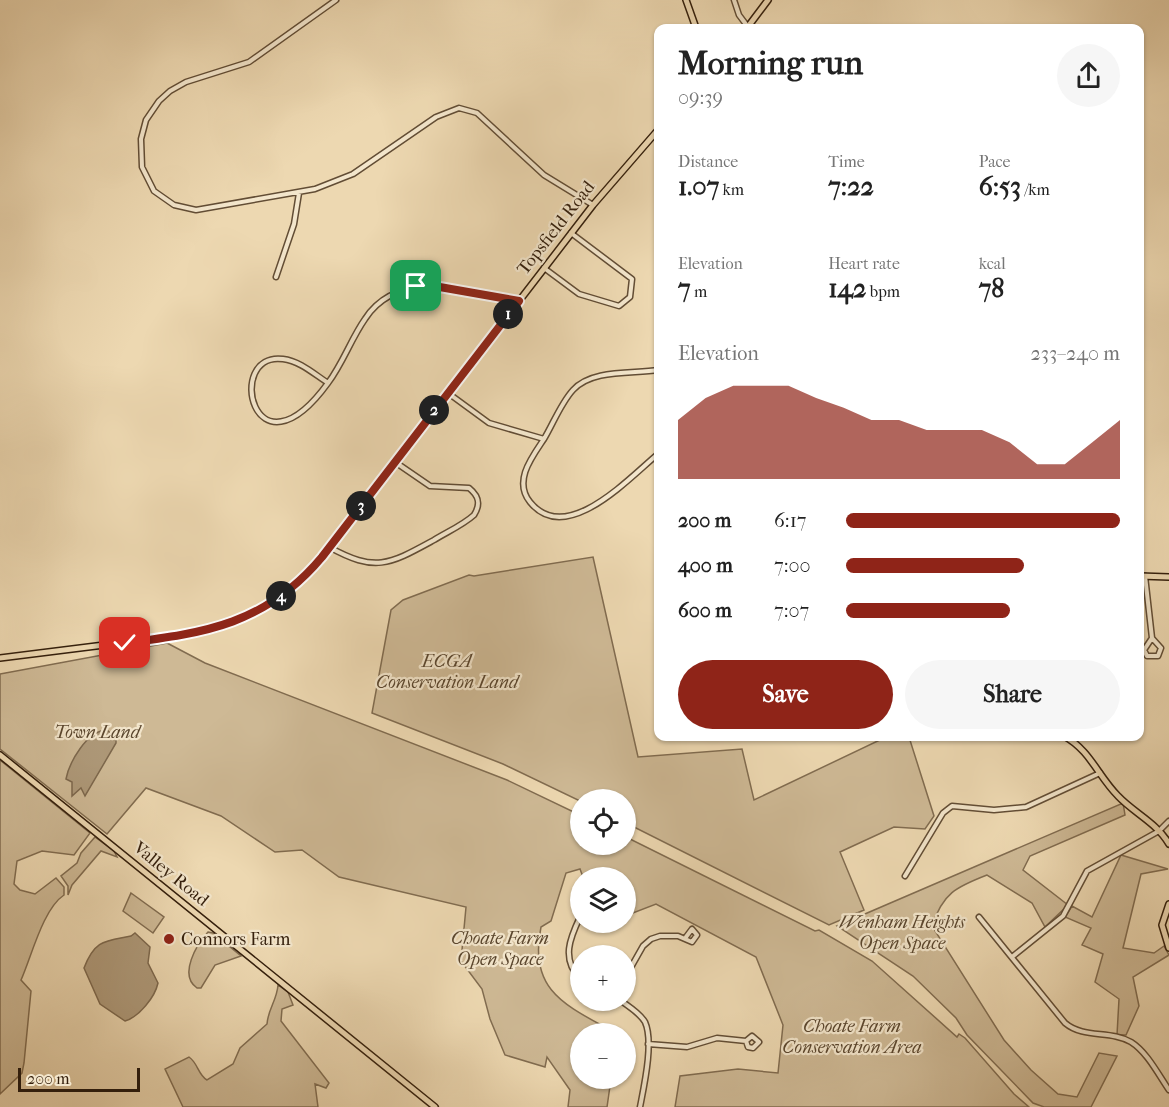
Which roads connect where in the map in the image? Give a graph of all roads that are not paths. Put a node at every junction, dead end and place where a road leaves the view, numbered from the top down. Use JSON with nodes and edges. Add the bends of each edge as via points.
{"nodes":[{"id":1,"x":336,"y":0,"type":"edge"},
{"id":2,"x":686,"y":0,"type":"edge"},
{"id":3,"x":734,"y":0,"type":"edge"},
{"id":4,"x":768,"y":0,"type":"edge"},
{"id":5,"x":695,"y":24,"type":"edge"},
{"id":6,"x":745,"y":24,"type":"edge"},
{"id":7,"x":750,"y":24,"type":"edge"},
{"id":8,"x":654,"y":135,"type":"edge"},
{"id":9,"x":299,"y":193,"type":"junction"},
{"id":10,"x":593,"y":205,"type":"junction"},
{"id":11,"x":571,"y":233,"type":"junction"},
{"id":12,"x":543,"y":268,"type":"junction"},
{"id":13,"x":276,"y":278,"type":"dead end"},
{"id":14,"x":519,"y":301,"type":"junction"},
{"id":15,"x":654,"y":370,"type":"edge"},
{"id":16,"x":328,"y":383,"type":"junction"},
{"id":17,"x":447,"y":392,"type":"junction"},
{"id":18,"x":544,"y":439,"type":"junction"},
{"id":19,"x":654,"y":457,"type":"edge"},
{"id":20,"x":394,"y":461,"type":"junction"},
{"id":21,"x":329,"y":547,"type":"junction"},
{"id":22,"x":1144,"y":576,"type":"edge"},
{"id":23,"x":1169,"y":577,"type":"edge"},
{"id":24,"x":1144,"y":583,"type":"edge"},
{"id":25,"x":1152,"y":638,"type":"junction"},
{"id":26,"x":0,"y":658,"type":"edge"},
{"id":27,"x":1072,"y":741,"type":"edge"},
{"id":28,"x":0,"y":755,"type":"edge"},
{"id":29,"x":1100,"y":773,"type":"junction"},
{"id":30,"x":1169,"y":821,"type":"edge"},
{"id":31,"x":1159,"y":831,"type":"junction"},
{"id":32,"x":1169,"y":844,"type":"edge"},
{"id":33,"x":905,"y":876,"type":"dead end"},
{"id":34,"x":1169,"y":904,"type":"edge"},
{"id":35,"x":979,"y":917,"type":"dead end"},
{"id":36,"x":573,"y":933,"type":"edge"},
{"id":37,"x":686,"y":937,"type":"dead end"},
{"id":38,"x":1169,"y":948,"type":"edge"},
{"id":39,"x":570,"y":957,"type":"edge"},
{"id":40,"x":1012,"y":957,"type":"junction"},
{"id":41,"x":636,"y":958,"type":"edge"},
{"id":42,"x":633,"y":1011,"type":"edge"},
{"id":43,"x":746,"y":1041,"type":"dead end"},
{"id":44,"x":648,"y":1044,"type":"junction"},
{"id":45,"x":1169,"y":1090,"type":"edge"},
{"id":46,"x":435,"y":1107,"type":"edge"},
{"id":47,"x":640,"y":1107,"type":"edge"}],
"edges":[{"from":1,"to":9,"type":"street","via":[[249,62],[170,91],[152,110],[141,139],[142,167],[150,186],[180,208],[216,208]]},
{"from":2,"to":5,"type":"main road"},
{"from":3,"to":6,"type":"street"},
{"from":4,"to":7,"type":"main road"},
{"from":8,"to":10,"type":"main road","name":"Topsfield Road"},
{"from":9,"to":10,"type":"street","via":[[353,174],[436,117],[459,108],[477,113],[539,171]]},
{"from":9,"to":13,"type":"street","via":[[294,224]]},
{"from":10,"to":11,"type":"main road","name":"Topsfield Road"},
{"from":11,"to":12,"type":"main road","name":"Topsfield Road"},
{"from":11,"to":12,"type":"street","via":[[632,279],[632,291],[626,302],[619,306],[589,299]]},
{"from":12,"to":14,"type":"main road","name":"Topsfield Road"},
{"from":14,"to":16,"type":"street","via":[[424,285],[399,291],[381,300],[366,317]]},
{"from":14,"to":17,"type":"main road","name":"Topsfield Road"},
{"from":15,"to":18,"type":"street","via":[[583,381],[570,394]]},
{"from":16,"to":16,"type":"street","via":[[295,362],[278,358],[256,371],[251,391],[260,415],[275,423],[304,408]]},
{"from":17,"to":18,"type":"street","via":[[489,423]]},
{"from":17,"to":20,"type":"main road","name":"Topsfield Road"},
{"from":18,"to":19,"type":"street","via":[[526,468],[523,486],[537,510],[553,517],[588,510]]},
{"from":20,"to":21,"type":"main road","name":"Topsfield Road"},
{"from":20,"to":21,"type":"street","via":[[430,486],[469,488],[479,502],[474,515],[391,563],[358,562]]},
{"from":21,"to":26,"type":"main road","name":"Topsfield Road","via":[[291,589],[250,614],[215,629]]},
{"from":22,"to":23,"type":"main road"},
{"from":24,"to":25,"type":"street"},
{"from":25,"to":25,"type":"street","via":[[1161,651],[1153,657],[1144,650]]},
{"from":27,"to":29,"type":"main road"},
{"from":28,"to":46,"type":"main road","name":"Valley Road"},
{"from":29,"to":31,"type":"main road","via":[[1120,798]]},
{"from":29,"to":33,"type":"street","via":[[1026,807],[994,810],[952,806],[943,813]]},
{"from":30,"to":31,"type":"street"},
{"from":31,"to":32,"type":"main road"},
{"from":31,"to":40,"type":"street","via":[[1087,871],[1063,916]]},
{"from":34,"to":38,"type":"main road","via":[[1162,925]]},
{"from":35,"to":40,"type":"street"},
{"from":36,"to":39,"type":"street"},
{"from":37,"to":41,"type":"street","via":[[667,935],[651,939]]},
{"from":40,"to":45,"type":"street","via":[[1065,1023],[1078,1032],[1130,1042],[1142,1052]]},
{"from":42,"to":44,"type":"street","via":[[643,1020]]},
{"from":43,"to":44,"type":"street","via":[[717,1038],[687,1047]]},
{"from":44,"to":47,"type":"street"}]}
